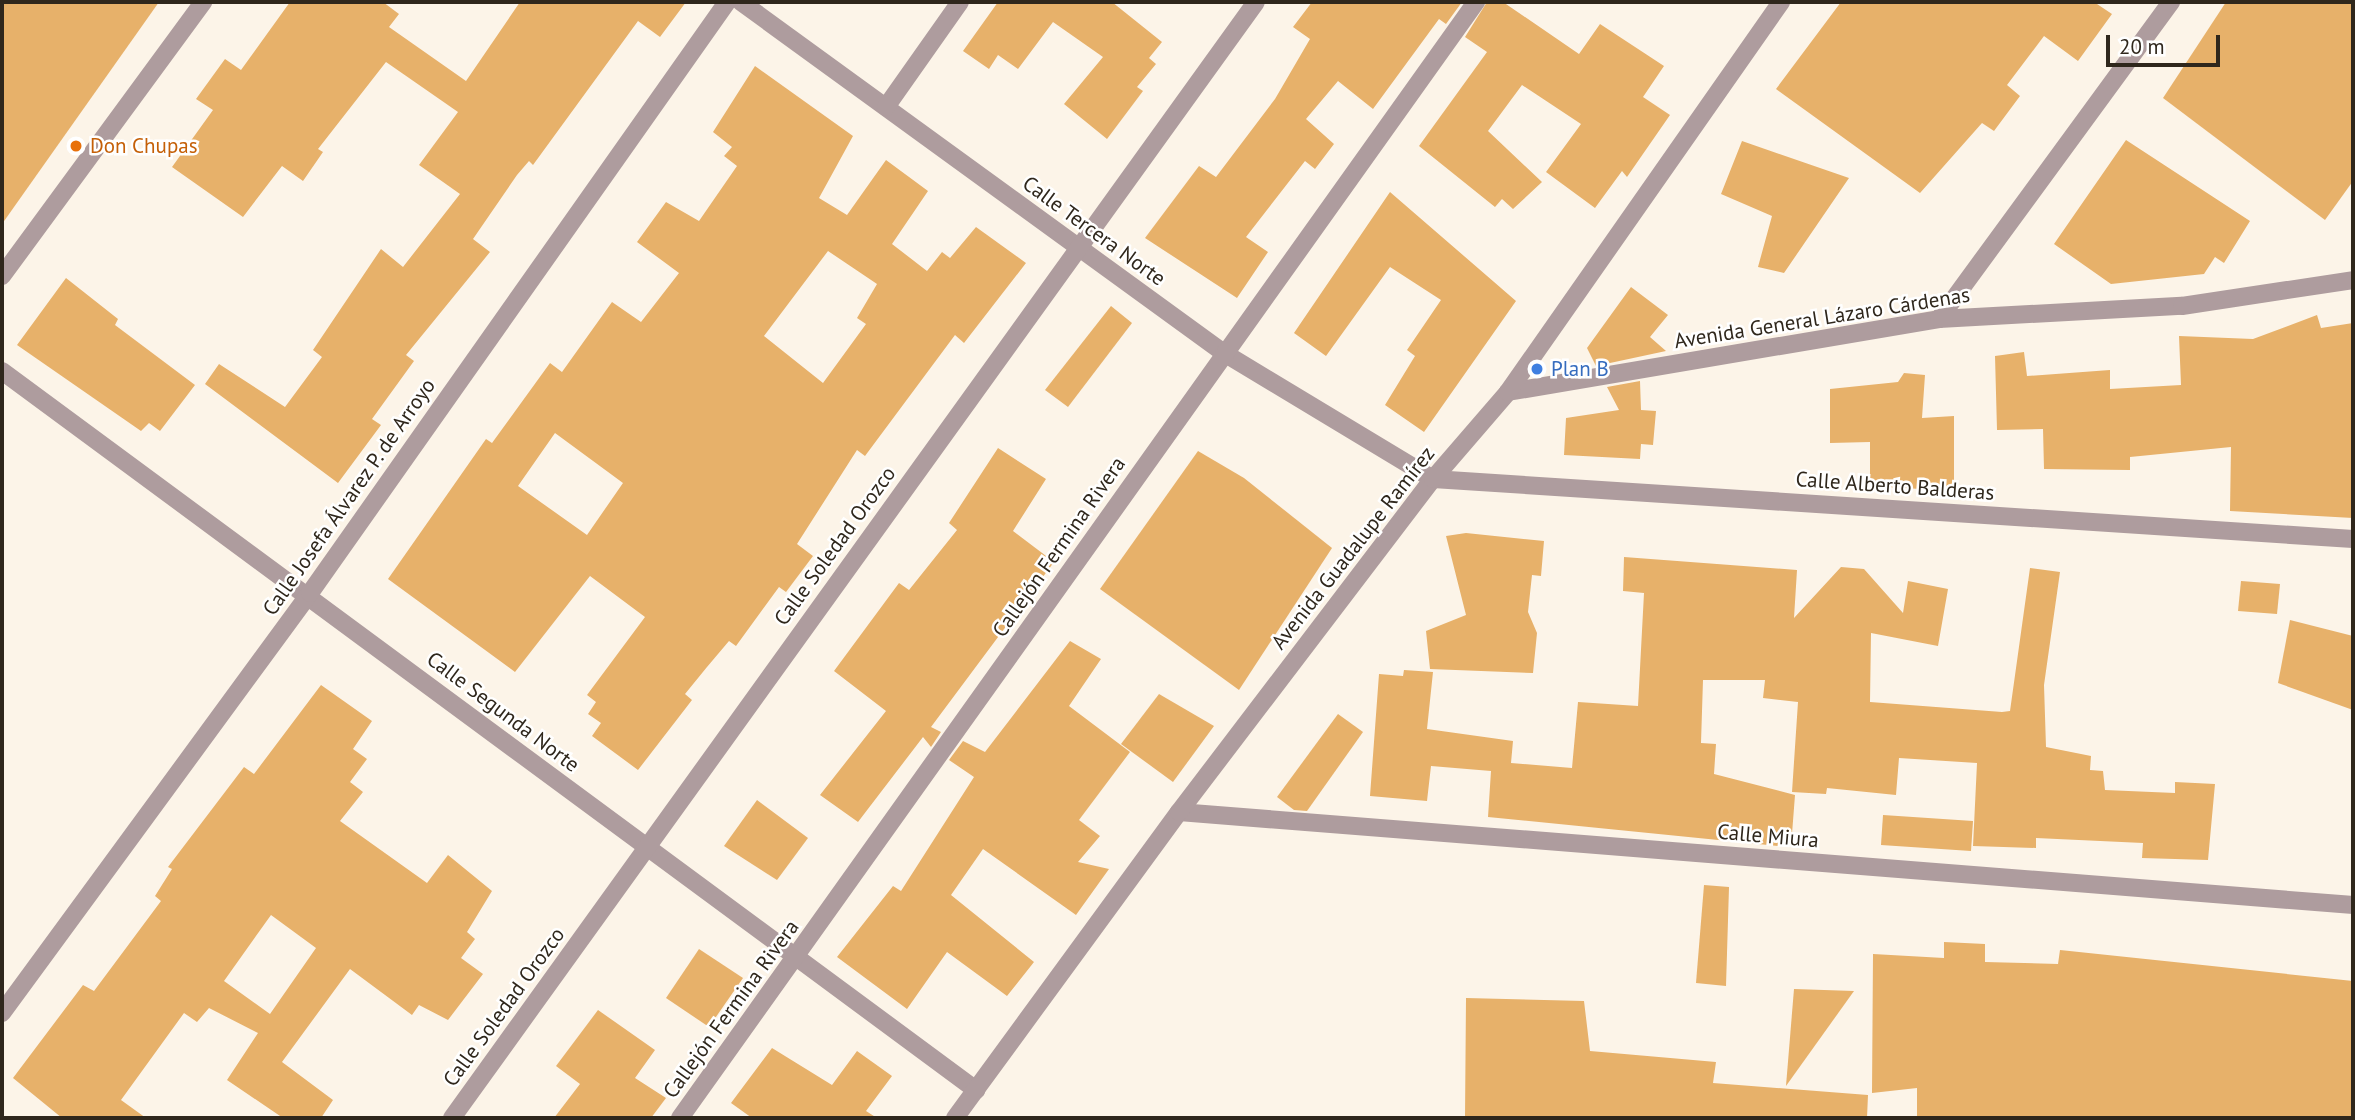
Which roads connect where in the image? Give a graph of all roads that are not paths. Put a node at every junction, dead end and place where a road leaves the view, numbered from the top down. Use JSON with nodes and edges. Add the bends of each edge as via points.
{"nodes":[{"id":1,"x":203,"y":2,"type":"edge"},
{"id":2,"x":727,"y":2,"type":"edge"},
{"id":3,"x":741,"y":2,"type":"edge"},
{"id":4,"x":960,"y":2,"type":"edge"},
{"id":5,"x":1256,"y":2,"type":"edge"},
{"id":6,"x":1476,"y":2,"type":"edge"},
{"id":7,"x":1781,"y":2,"type":"edge"},
{"id":8,"x":2171,"y":2,"type":"edge"},
{"id":9,"x":886,"y":107,"type":"junction"},
{"id":10,"x":1077,"y":247,"type":"junction"},
{"id":11,"x":2,"y":276,"type":"edge"},
{"id":12,"x":2353,"y":280,"type":"edge"},
{"id":13,"x":1938,"y":320,"type":"junction"},
{"id":14,"x":1224,"y":353,"type":"junction"},
{"id":15,"x":2,"y":371,"type":"edge"},
{"id":16,"x":1508,"y":392,"type":"junction"},
{"id":17,"x":1433,"y":479,"type":"junction"},
{"id":18,"x":2353,"y":539,"type":"edge"},
{"id":19,"x":310,"y":593,"type":"junction"},
{"id":20,"x":1179,"y":812,"type":"junction"},
{"id":21,"x":645,"y":850,"type":"junction"},
{"id":22,"x":2353,"y":905,"type":"edge"},
{"id":23,"x":795,"y":960,"type":"junction"},
{"id":24,"x":2,"y":1013,"type":"edge"},
{"id":25,"x":976,"y":1090,"type":"junction"},
{"id":26,"x":452,"y":1118,"type":"edge"},
{"id":27,"x":680,"y":1118,"type":"edge"},
{"id":28,"x":956,"y":1118,"type":"edge"}],
"edges":[{"from":1,"to":11,"type":"street"},
{"from":2,"to":19,"type":"street","name":"Calle Josefa Álvarez P. de Arroyo"},
{"from":3,"to":9,"type":"street","name":"Calle Tercera Norte"},
{"from":4,"to":9,"type":"street"},
{"from":5,"to":10,"type":"street","name":"Calle Soledad Orozco"},
{"from":6,"to":14,"type":"street","name":"Callejón Fermina Rivera"},
{"from":7,"to":16,"type":"street","name":"Avenida Guadalupe Ramírez"},
{"from":8,"to":13,"type":"street"},
{"from":9,"to":10,"type":"street","name":"Calle Tercera Norte"},
{"from":10,"to":14,"type":"street","name":"Calle Tercera Norte"},
{"from":10,"to":21,"type":"street","name":"Calle Soledad Orozco"},
{"from":12,"to":13,"type":"street","name":"Avenida General Lázaro Cárdenas","via":[[2182,306]]},
{"from":13,"to":16,"type":"street","name":"Avenida General Lázaro Cárdenas"},
{"from":14,"to":17,"type":"street","name":"Calle Tercera Norte"},
{"from":14,"to":23,"type":"street","name":"Callejón Fermina Rivera"},
{"from":15,"to":19,"type":"street","name":"Calle Segunda Norte"},
{"from":16,"to":17,"type":"street","name":"Avenida Guadalupe Ramírez"},
{"from":17,"to":18,"type":"street","name":"Calle Alberto Balderas"},
{"from":17,"to":20,"type":"street","name":"Avenida Guadalupe Ramírez"},
{"from":19,"to":21,"type":"street","name":"Calle Segunda Norte"},
{"from":19,"to":24,"type":"street","name":"Calle Josefa Álvarez P. de Arroyo"},
{"from":20,"to":22,"type":"street","name":"Calle Miura"},
{"from":20,"to":25,"type":"street","name":"Avenida Guadalupe Ramírez"},
{"from":21,"to":23,"type":"street","name":"Calle Segunda Norte"},
{"from":21,"to":26,"type":"street","name":"Calle Soledad Orozco"},
{"from":23,"to":25,"type":"street","name":"Calle Segunda Norte"},
{"from":23,"to":27,"type":"street","name":"Callejón Fermina Rivera"},
{"from":25,"to":28,"type":"street","name":"Avenida Guadalupe Ramírez"}]}
